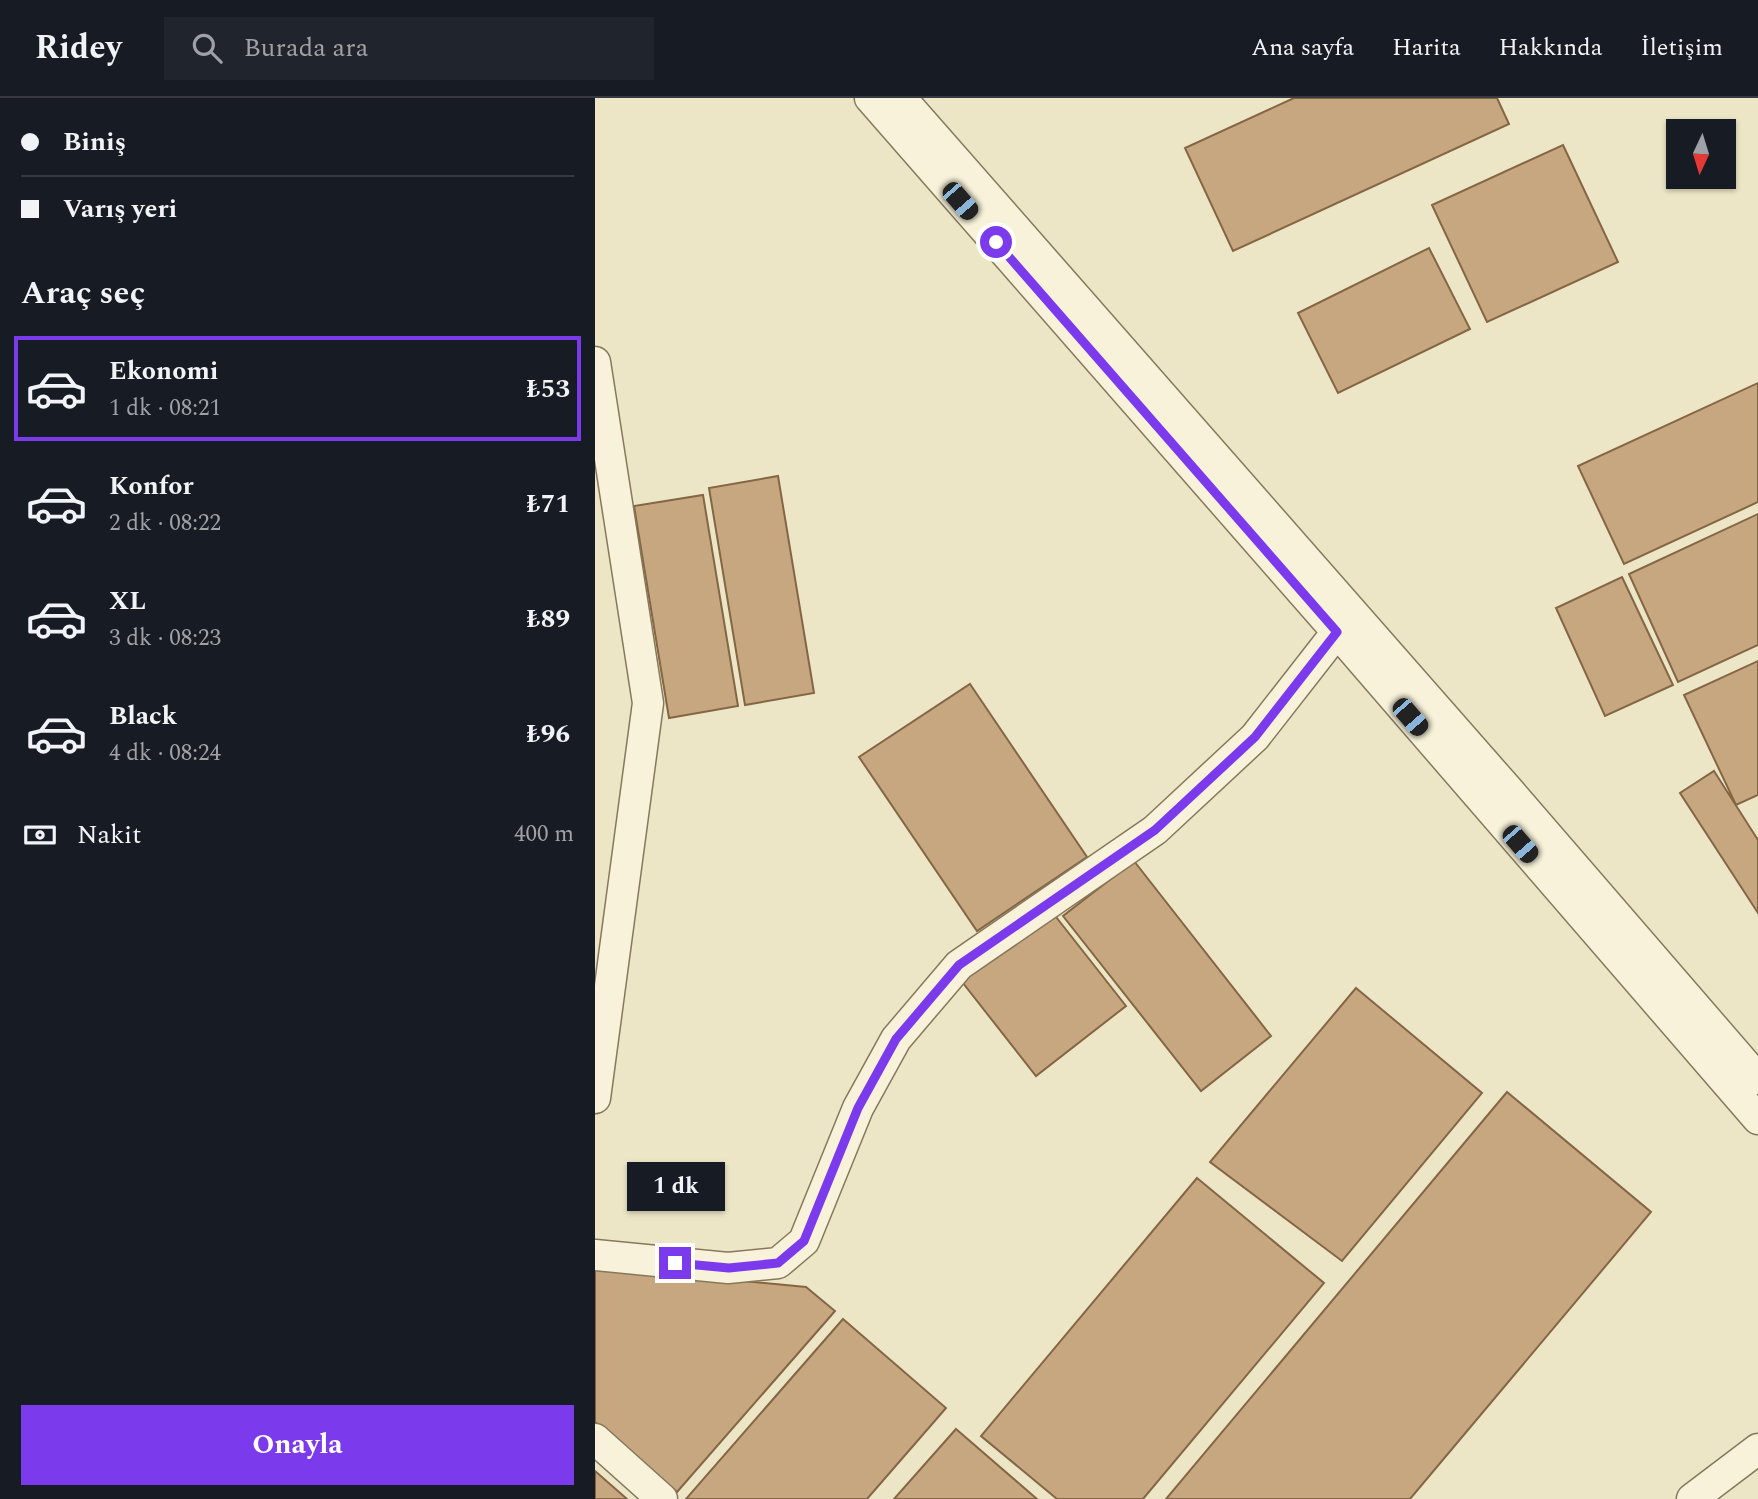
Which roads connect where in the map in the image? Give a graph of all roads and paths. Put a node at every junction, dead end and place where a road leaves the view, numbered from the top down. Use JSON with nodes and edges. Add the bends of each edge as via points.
{"nodes":[{"id":1,"x":870,"y":98,"type":"edge"},
{"id":2,"x":901,"y":98,"type":"edge"},
{"id":3,"x":595,"y":362,"type":"edge"},
{"id":4,"x":1337,"y":632,"type":"junction"},
{"id":5,"x":1758,"y":1079,"type":"edge"},
{"id":6,"x":595,"y":1098,"type":"edge"},
{"id":7,"x":1758,"y":1119,"type":"edge"},
{"id":8,"x":595,"y":1255,"type":"edge"},
{"id":9,"x":595,"y":1439,"type":"edge"},
{"id":10,"x":1758,"y":1449,"type":"edge"},
{"id":11,"x":662,"y":1499,"type":"edge"},
{"id":12,"x":1692,"y":1499,"type":"edge"}],
"edges":[{"from":1,"to":4,"type":"street"},
{"from":2,"to":5,"type":"street"},
{"from":3,"to":6,"type":"street","via":[[648,703]]},
{"from":4,"to":7,"type":"street"},
{"from":4,"to":8,"type":"street","via":[[1255,737],[1155,830],[959,965],[896,1039],[858,1108],[804,1241],[778,1263],[729,1268]]},
{"from":9,"to":11,"type":"street"},
{"from":10,"to":12,"type":"street"}]}
